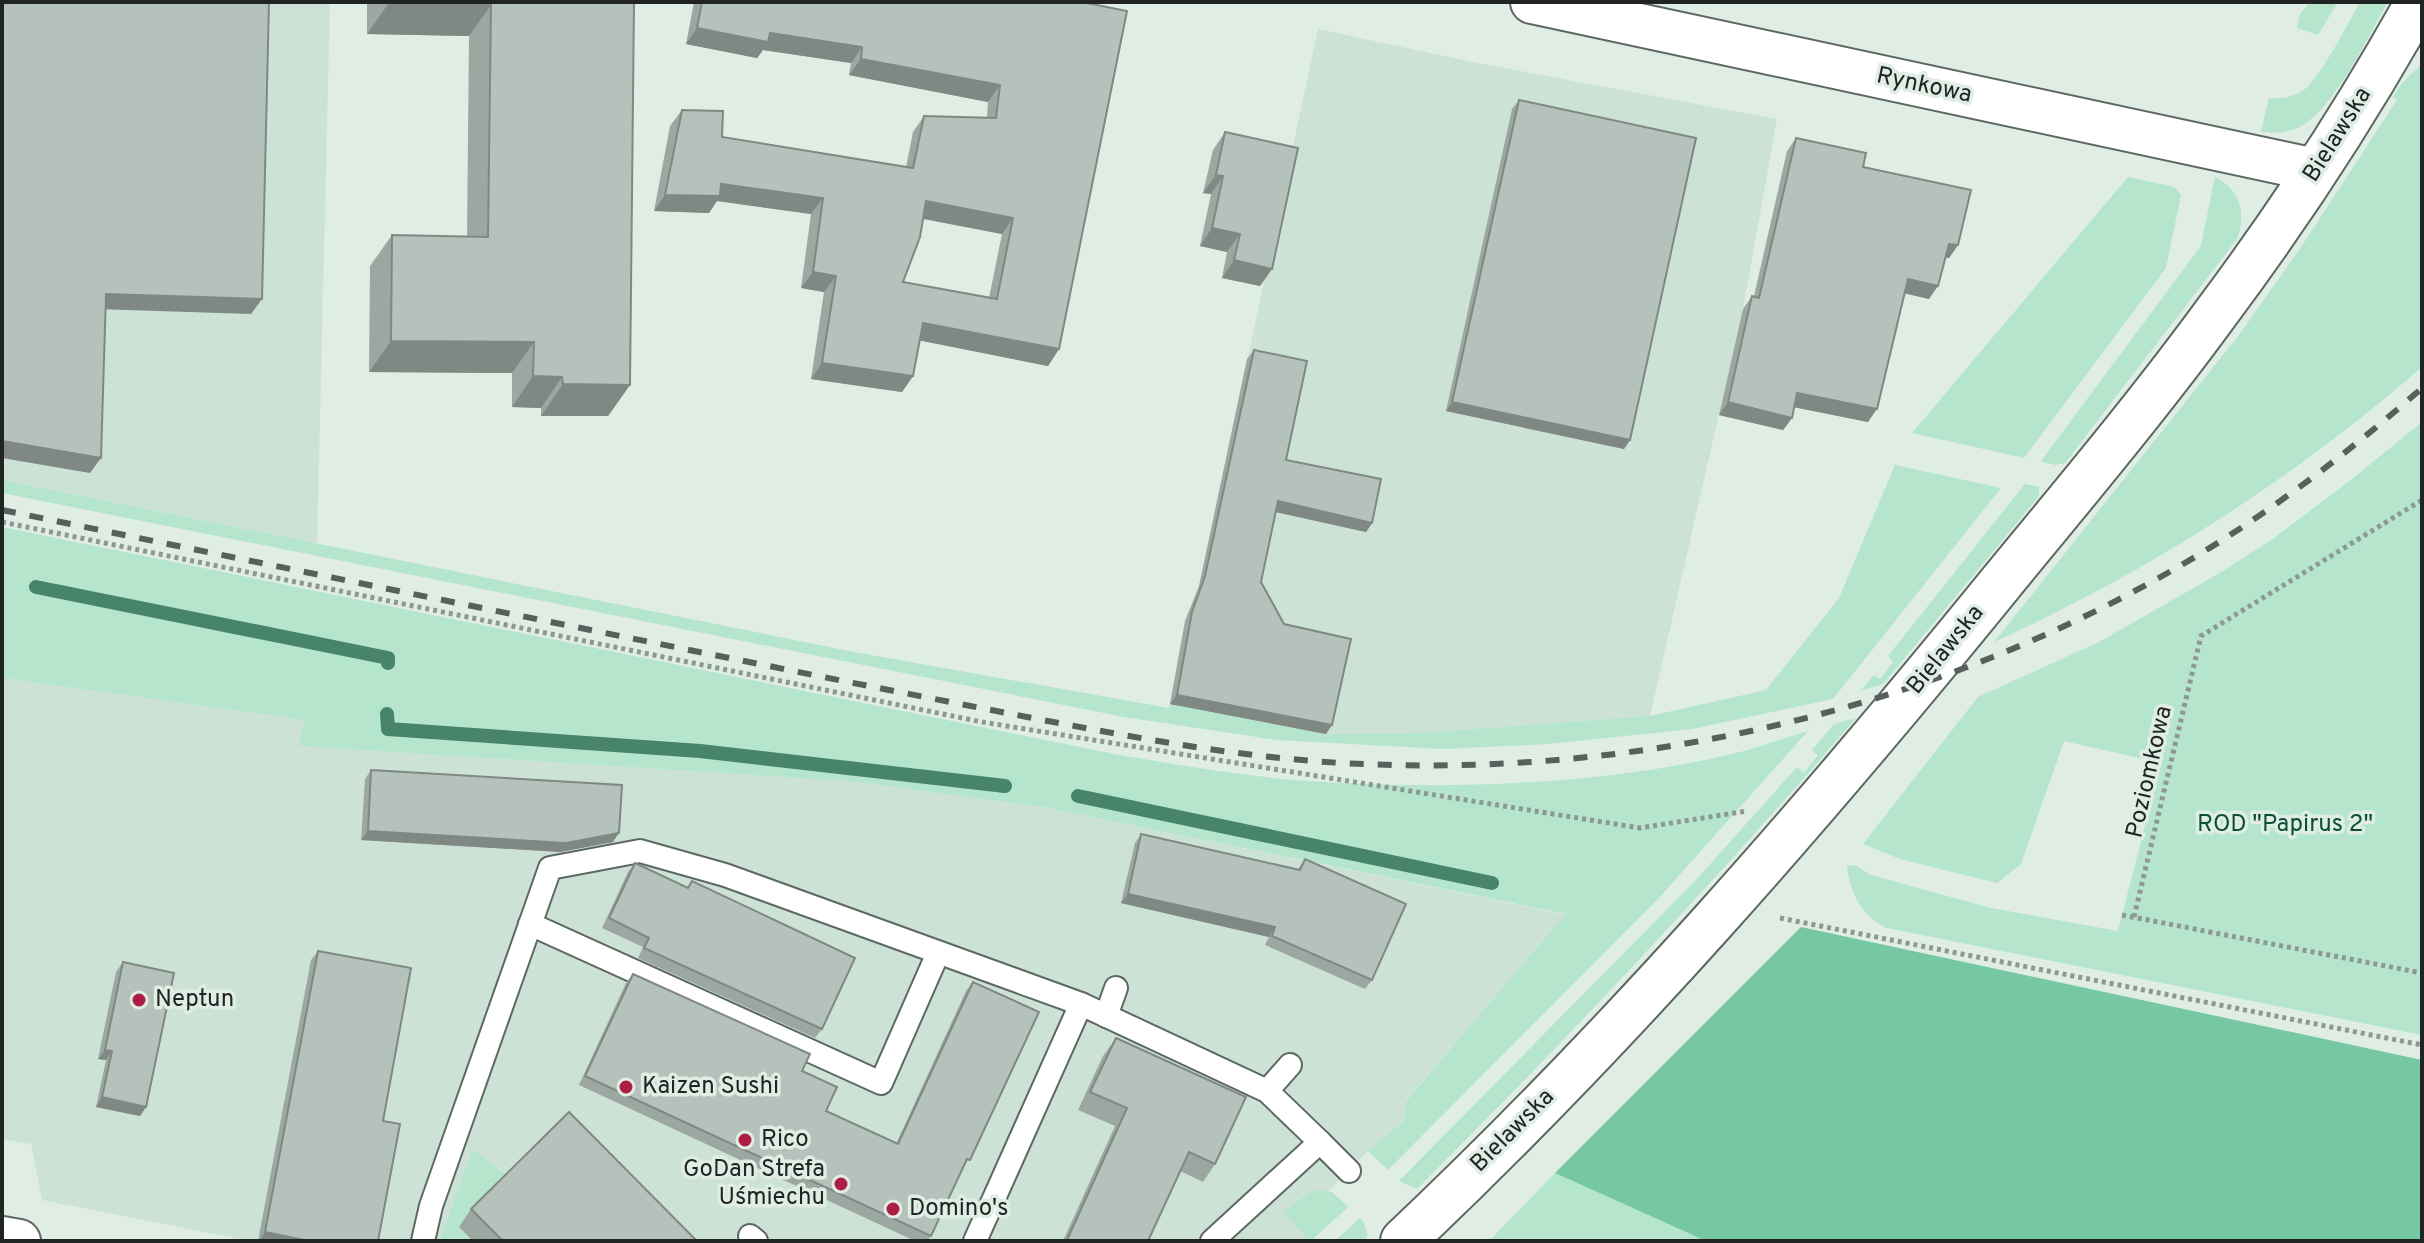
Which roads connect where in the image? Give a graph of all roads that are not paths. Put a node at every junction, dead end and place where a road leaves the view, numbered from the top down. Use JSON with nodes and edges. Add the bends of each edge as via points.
{"nodes":[{"id":1,"x":1532,"y":2,"type":"edge"},
{"id":2,"x":2418,"y":2,"type":"edge"},
{"id":3,"x":2315,"y":170,"type":"junction"},
{"id":4,"x":530,"y":924,"type":"junction"},
{"id":5,"x":938,"y":953,"type":"junction"},
{"id":6,"x":1116,"y":988,"type":"dead end"},
{"id":7,"x":1081,"y":1004,"type":"junction"},
{"id":8,"x":1106,"y":1016,"type":"junction"},
{"id":9,"x":1290,"y":1065,"type":"dead end"},
{"id":10,"x":1267,"y":1091,"type":"junction"},
{"id":11,"x":1320,"y":1142,"type":"junction"},
{"id":12,"x":1349,"y":1171,"type":"dead end"},
{"id":13,"x":2,"y":1238,"type":"edge"},
{"id":14,"x":19,"y":1241,"type":"edge"},
{"id":15,"x":423,"y":1241,"type":"edge"},
{"id":16,"x":975,"y":1241,"type":"edge"},
{"id":17,"x":1212,"y":1241,"type":"edge"},
{"id":18,"x":1403,"y":1241,"type":"edge"}],
"edges":[{"from":1,"to":3,"type":"street","name":"Rynkowa"},
{"from":2,"to":3,"type":"street","name":"Bielawska"},
{"from":3,"to":18,"type":"street","name":"Bielawska","via":[[2214,317],[1889,720],[1727,907]]},
{"from":4,"to":5,"type":"lane","via":[[550,868],[640,851],[725,875]]},
{"from":4,"to":5,"type":"lane","via":[[881,1083]]},
{"from":4,"to":15,"type":"lane"},
{"from":5,"to":7,"type":"lane"},
{"from":6,"to":8,"type":"lane"},
{"from":7,"to":8,"type":"lane"},
{"from":7,"to":16,"type":"lane"},
{"from":8,"to":10,"type":"lane"},
{"from":9,"to":10,"type":"lane"},
{"from":10,"to":11,"type":"lane"},
{"from":11,"to":12,"type":"lane"},
{"from":11,"to":17,"type":"lane"},
{"from":13,"to":14,"type":"street"}]}
